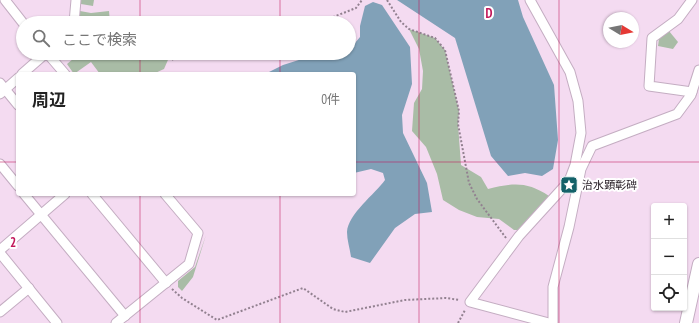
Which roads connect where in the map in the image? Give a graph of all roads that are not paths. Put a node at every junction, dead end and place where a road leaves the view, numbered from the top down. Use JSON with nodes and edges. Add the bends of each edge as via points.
{"nodes":[{"id":1,"x":5,"y":0,"type":"edge"},
{"id":2,"x":76,"y":0,"type":"edge"},
{"id":3,"x":530,"y":0,"type":"edge"},
{"id":4,"x":692,"y":0,"type":"edge"},
{"id":5,"x":18,"y":16,"type":"edge"},
{"id":6,"x":75,"y":16,"type":"edge"},
{"id":7,"x":38,"y":60,"type":"edge"},
{"id":8,"x":52,"y":60,"type":"edge"},
{"id":9,"x":699,"y":70,"type":"edge"},
{"id":10,"x":24,"y":72,"type":"edge"},
{"id":11,"x":63,"y":72,"type":"edge"},
{"id":12,"x":16,"y":79,"type":"edge"},
{"id":13,"x":2,"y":89,"type":"edge"},
{"id":14,"x":692,"y":92,"type":"junction"},
{"id":15,"x":16,"y":103,"type":"edge"},
{"id":16,"x":0,"y":164,"type":"edge"},
{"id":17,"x":573,"y":182,"type":"junction"},
{"id":18,"x":16,"y":184,"type":"edge"},
{"id":19,"x":26,"y":196,"type":"edge"},
{"id":20,"x":63,"y":196,"type":"edge"},
{"id":21,"x":94,"y":196,"type":"edge"},
{"id":22,"x":167,"y":196,"type":"edge"},
{"id":23,"x":41,"y":214,"type":"junction"},
{"id":24,"x":0,"y":250,"type":"edge"},
{"id":25,"x":0,"y":253,"type":"edge"},
{"id":26,"x":699,"y":264,"type":"edge"},
{"id":27,"x":166,"y":283,"type":"junction"},
{"id":28,"x":29,"y":288,"type":"junction"},
{"id":29,"x":0,"y":312,"type":"edge"},
{"id":30,"x":125,"y":316,"type":"junction"},
{"id":31,"x":58,"y":323,"type":"edge"},
{"id":32,"x":116,"y":323,"type":"edge"},
{"id":33,"x":549,"y":323,"type":"edge"},
{"id":34,"x":553,"y":323,"type":"edge"},
{"id":35,"x":686,"y":323,"type":"edge"}],
"edges":[{"from":1,"to":5,"type":"street"},
{"from":2,"to":6,"type":"street"},
{"from":3,"to":17,"type":"street","via":[[570,72],[578,101],[581,133]]},
{"from":4,"to":14,"type":"street","via":[[678,19],[652,38],[649,86]]},
{"from":7,"to":10,"type":"street"},
{"from":8,"to":11,"type":"street"},
{"from":9,"to":14,"type":"street"},
{"from":12,"to":13,"type":"street"},
{"from":13,"to":15,"type":"street"},
{"from":14,"to":17,"type":"street","via":[[677,114],[592,146]]},
{"from":16,"to":18,"type":"street"},
{"from":17,"to":33,"type":"street","via":[[512,246],[470,302]]},
{"from":17,"to":34,"type":"street","via":[[569,227],[553,287]]},
{"from":19,"to":23,"type":"street"},
{"from":20,"to":23,"type":"street"},
{"from":21,"to":27,"type":"street"},
{"from":22,"to":27,"type":"street","via":[[198,233],[189,264]]},
{"from":23,"to":24,"type":"street"},
{"from":23,"to":30,"type":"street"},
{"from":25,"to":28,"type":"street"},
{"from":26,"to":35,"type":"street"},
{"from":27,"to":30,"type":"street"},
{"from":28,"to":29,"type":"street"},
{"from":28,"to":31,"type":"street"},
{"from":30,"to":32,"type":"street"}]}
